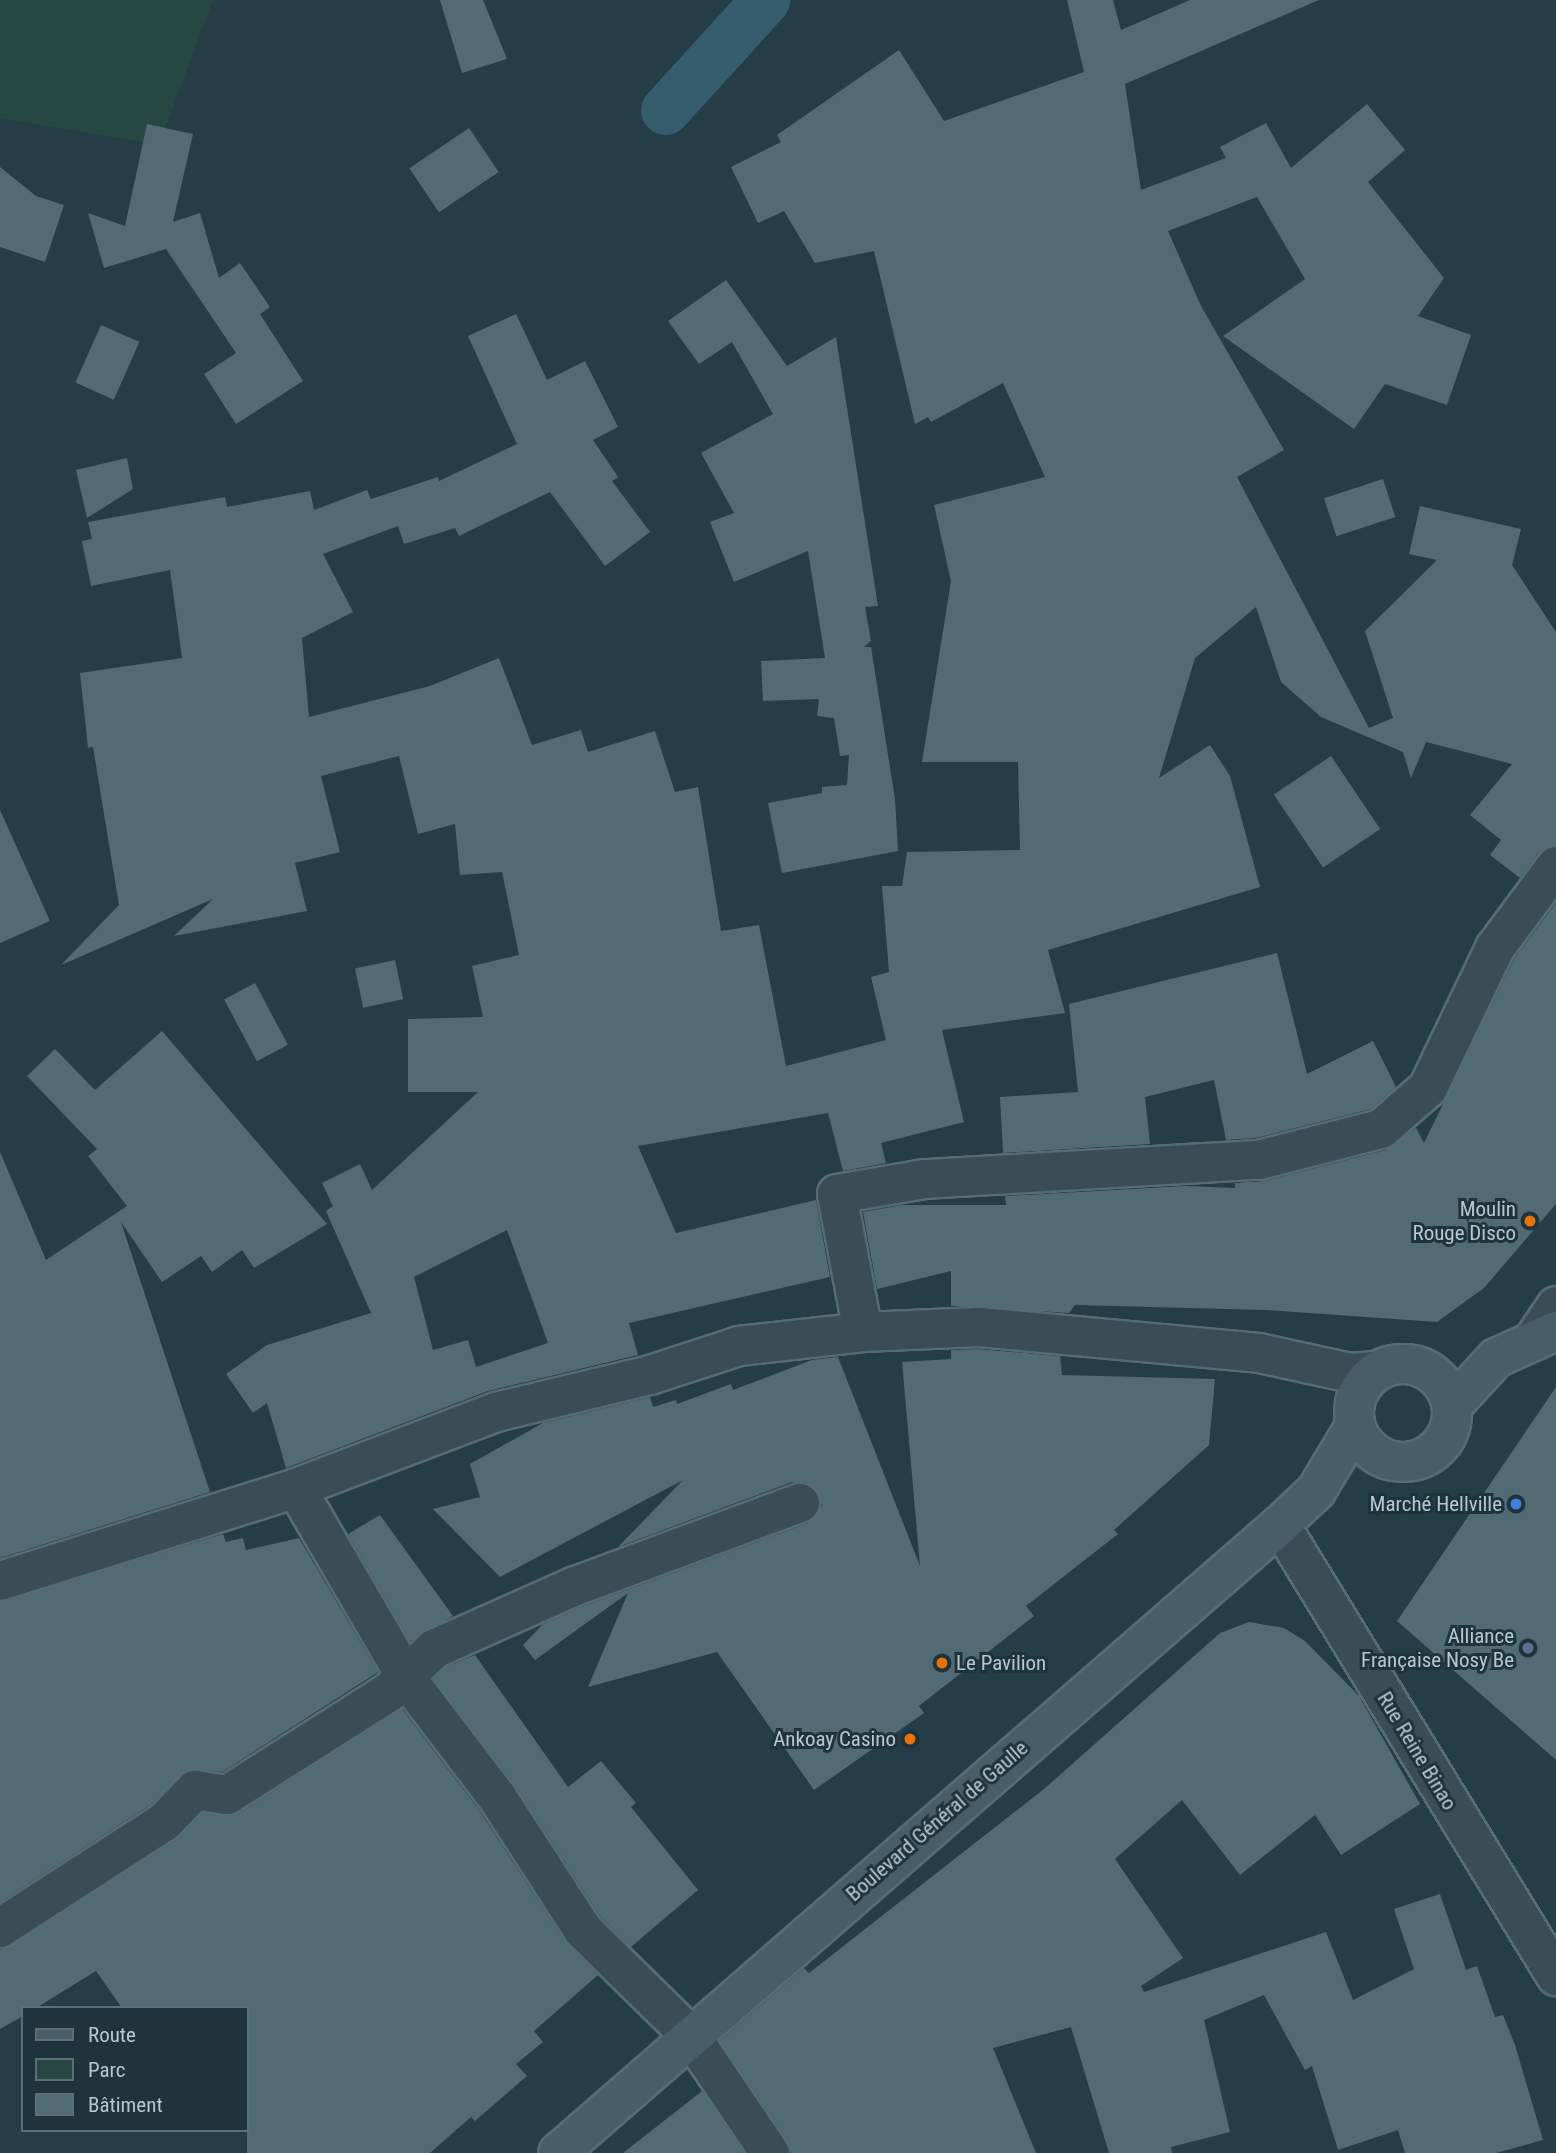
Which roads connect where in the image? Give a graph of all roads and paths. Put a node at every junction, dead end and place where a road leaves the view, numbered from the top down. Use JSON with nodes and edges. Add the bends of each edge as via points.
{"nodes":[{"id":1,"x":1556,"y":866,"type":"edge"},
{"id":2,"x":1549,"y":1324,"type":"edge"},
{"id":3,"x":863,"y":1332,"type":"junction"},
{"id":4,"x":1496,"y":1358,"type":"junction"},
{"id":5,"x":1422,"y":1367,"type":"junction"},
{"id":6,"x":1376,"y":1371,"type":"junction"},
{"id":7,"x":1452,"y":1405,"type":"junction"},
{"id":8,"x":1355,"y":1426,"type":"junction"},
{"id":9,"x":1385,"y":1460,"type":"junction"},
{"id":10,"x":296,"y":1488,"type":"junction"},
{"id":11,"x":1316,"y":1491,"type":"junction"},
{"id":12,"x":800,"y":1503,"type":"dead end"},
{"id":13,"x":1280,"y":1525,"type":"junction"},
{"id":14,"x":0,"y":1581,"type":"edge"},
{"id":15,"x":407,"y":1679,"type":"junction"},
{"id":16,"x":0,"y":1928,"type":"edge"},
{"id":17,"x":1556,"y":1976,"type":"edge"},
{"id":18,"x":690,"y":2035,"type":"junction"},
{"id":19,"x":558,"y":2153,"type":"edge"},
{"id":20,"x":770,"y":2153,"type":"edge"}],
"edges":[{"from":1,"to":3,"type":"street","via":[[1496,948],[1429,1088],[1381,1129],[1259,1160],[925,1179],[837,1194]]},
{"from":2,"to":4,"type":"main road"},
{"from":3,"to":6,"type":"street","via":[[979,1326],[1259,1353],[1351,1373]]},
{"from":3,"to":10,"type":"street","via":[[739,1346],[650,1375],[526,1403]]},
{"from":4,"to":5,"type":"main road"},
{"from":4,"to":7,"type":"main road"},
{"from":5,"to":6,"type":"main road","via":[[1406,1364]]},
{"from":5,"to":7,"type":"main road","via":[[1437,1376]]},
{"from":6,"to":8,"type":"main road","via":[[1357,1395]]},
{"from":7,"to":9,"type":"main road","via":[[1448,1435],[1440,1447],[1415,1462]]},
{"from":8,"to":9,"type":"main road","via":[[1371,1451]]},
{"from":8,"to":11,"type":"main road","name":"Boulevard Général de Gaulle"},
{"from":9,"to":11,"type":"main road","name":"Boulevard Général de Gaulle"},
{"from":10,"to":14,"type":"street"},
{"from":10,"to":15,"type":"street"},
{"from":11,"to":13,"type":"main road","name":"Boulevard Général de Gaulle"},
{"from":12,"to":15,"type":"street","via":[[573,1587],[434,1649]]},
{"from":13,"to":17,"type":"street","name":"Rue Reine Binao"},
{"from":13,"to":18,"type":"main road","name":"Boulevard Général de Gaulle"},
{"from":15,"to":16,"type":"street","via":[[227,1795],[195,1790],[164,1822]]},
{"from":15,"to":18,"type":"street","via":[[497,1797],[583,1930]]},
{"from":18,"to":19,"type":"main road","name":"Boulevard Général de Gaulle"},
{"from":18,"to":20,"type":"street"}]}
